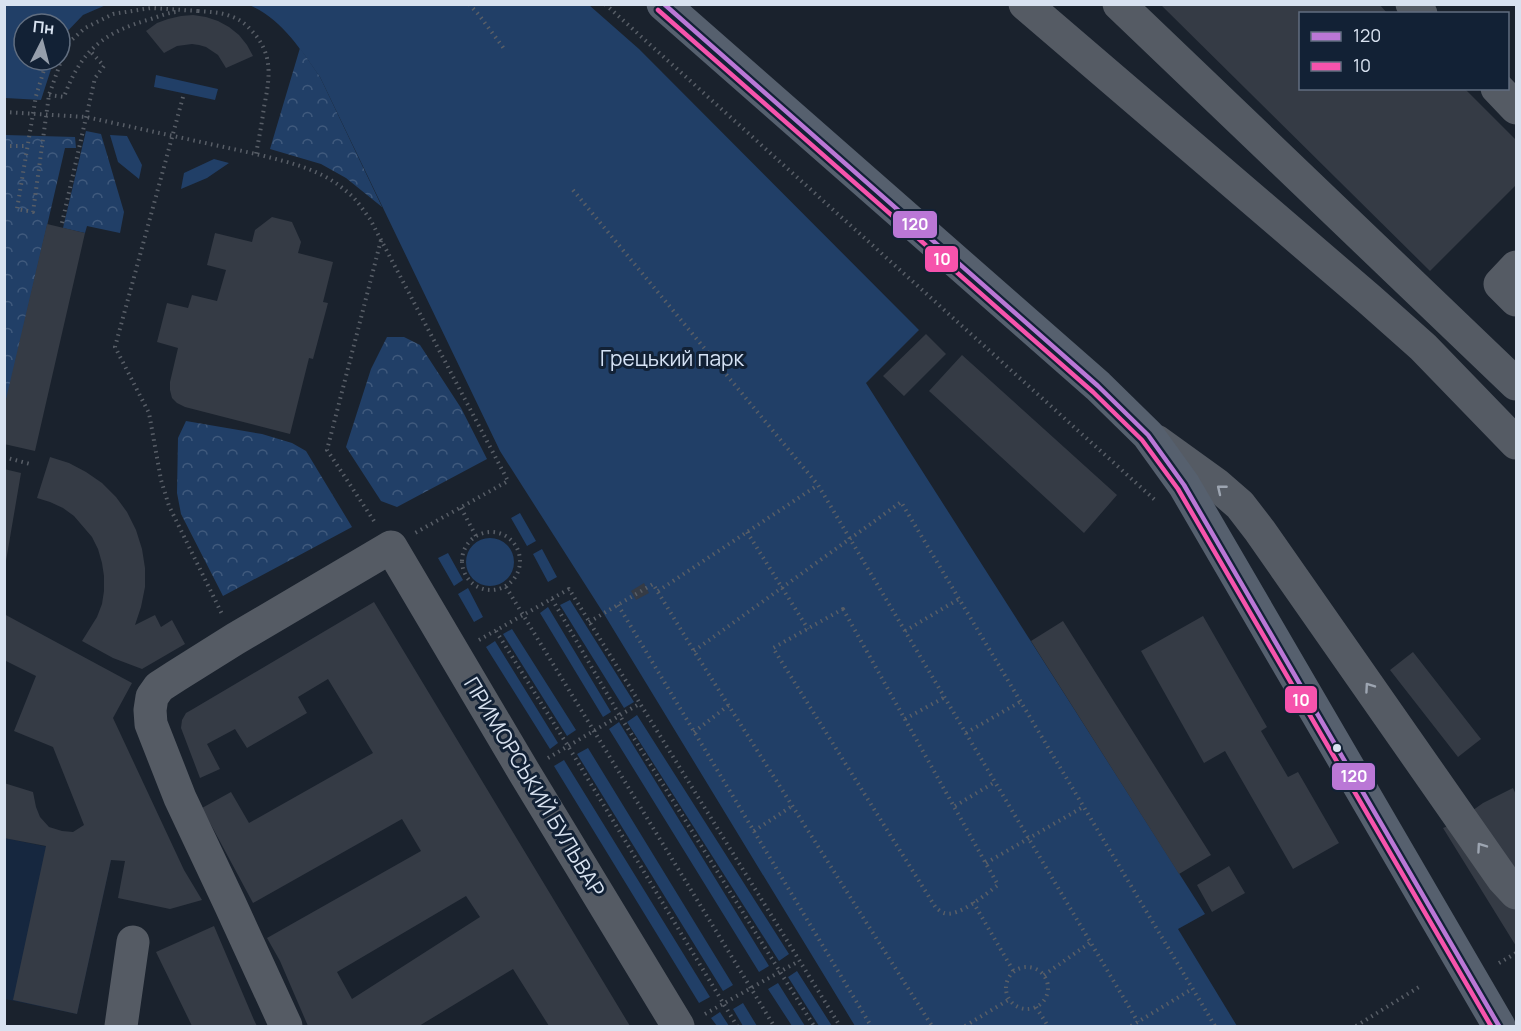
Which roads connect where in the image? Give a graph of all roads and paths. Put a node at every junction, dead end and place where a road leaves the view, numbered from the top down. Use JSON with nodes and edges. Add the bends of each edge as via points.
{"nodes":[{"id":1,"x":469,"y":4,"type":"edge"},
{"id":2,"x":605,"y":4,"type":"edge"},
{"id":3,"x":663,"y":4,"type":"edge"},
{"id":4,"x":1026,"y":4,"type":"edge"},
{"id":5,"x":1119,"y":4,"type":"edge"},
{"id":6,"x":198,"y":11,"type":"junction"},
{"id":7,"x":72,"y":40,"type":"edge"},
{"id":8,"x":505,"y":50,"type":"dead end"},
{"id":9,"x":91,"y":52,"type":"junction"},
{"id":10,"x":43,"y":72,"type":"edge"},
{"id":11,"x":57,"y":72,"type":"edge"},
{"id":12,"x":1499,"y":90,"type":"edge"},
{"id":13,"x":49,"y":95,"type":"junction"},
{"id":14,"x":183,"y":97,"type":"dead end"},
{"id":15,"x":1516,"y":108,"type":"edge"},
{"id":16,"x":4,"y":112,"type":"edge"},
{"id":17,"x":86,"y":117,"type":"junction"},
{"id":18,"x":172,"y":136,"type":"junction"},
{"id":19,"x":4,"y":146,"type":"edge"},
{"id":20,"x":27,"y":146,"type":"junction"},
{"id":21,"x":256,"y":154,"type":"junction"},
{"id":22,"x":573,"y":190,"type":"dead end"},
{"id":23,"x":62,"y":223,"type":"dead end"},
{"id":24,"x":381,"y":240,"type":"junction"},
{"id":25,"x":1516,"y":267,"type":"edge"},
{"id":26,"x":1516,"y":300,"type":"edge"},
{"id":27,"x":1516,"y":384,"type":"edge"},
{"id":28,"x":1148,"y":435,"type":"junction"},
{"id":29,"x":1516,"y":443,"type":"edge"},
{"id":30,"x":4,"y":457,"type":"edge"},
{"id":31,"x":30,"y":464,"type":"dead end"},
{"id":32,"x":818,"y":485,"type":"junction"},
{"id":33,"x":1160,"y":505,"type":"dead end"},
{"id":34,"x":461,"y":508,"type":"junction"},
{"id":35,"x":747,"y":532,"type":"junction"},
{"id":36,"x":476,"y":536,"type":"junction"},
{"id":37,"x":850,"y":539,"type":"junction"},
{"id":38,"x":391,"y":547,"type":"junction"},
{"id":39,"x":506,"y":587,"type":"junction"},
{"id":40,"x":783,"y":589,"type":"junction"},
{"id":41,"x":658,"y":591,"type":"junction"},
{"id":42,"x":552,"y":599,"type":"junction"},
{"id":43,"x":959,"y":599,"type":"junction"},
{"id":44,"x":618,"y":605,"type":"junction"},
{"id":45,"x":524,"y":615,"type":"junction"},
{"id":46,"x":589,"y":622,"type":"junction"},
{"id":47,"x":808,"y":629,"type":"junction"},
{"id":48,"x":496,"y":631,"type":"junction"},
{"id":49,"x":905,"y":631,"type":"junction"},
{"id":50,"x":235,"y":639,"type":"junction"},
{"id":51,"x":694,"y":651,"type":"junction"},
{"id":52,"x":455,"y":654,"type":"junction"},
{"id":53,"x":945,"y":697,"type":"junction"},
{"id":54,"x":1020,"y":702,"type":"junction"},
{"id":55,"x":639,"y":704,"type":"junction"},
{"id":56,"x":729,"y":705,"type":"junction"},
{"id":57,"x":620,"y":716,"type":"junction"},
{"id":58,"x":905,"y":719,"type":"junction"},
{"id":59,"x":594,"y":730,"type":"junction"},
{"id":60,"x":694,"y":732,"type":"junction"},
{"id":61,"x":966,"y":733,"type":"junction"},
{"id":62,"x":568,"y":746,"type":"junction"},
{"id":63,"x":524,"y":772,"type":"junction"},
{"id":64,"x":995,"y":782,"type":"junction"},
{"id":65,"x":792,"y":806,"type":"junction"},
{"id":66,"x":954,"y":807,"type":"junction"},
{"id":67,"x":1083,"y":807,"type":"junction"},
{"id":68,"x":754,"y":831,"type":"junction"},
{"id":69,"x":1029,"y":838,"type":"junction"},
{"id":70,"x":986,"y":863,"type":"junction"},
{"id":71,"x":1516,"y":893,"type":"edge"},
{"id":72,"x":973,"y":902,"type":"junction"},
{"id":73,"x":133,"y":942,"type":"dead end"},
{"id":74,"x":1091,"y":942,"type":"junction"},
{"id":75,"x":1516,"y":953,"type":"edge"},
{"id":76,"x":799,"y":961,"type":"junction"},
{"id":77,"x":1499,"y":963,"type":"dead end"},
{"id":78,"x":780,"y":972,"type":"junction"},
{"id":79,"x":1014,"y":972,"type":"junction"},
{"id":80,"x":1044,"y":975,"type":"junction"},
{"id":81,"x":1419,"y":987,"type":"dead end"},
{"id":82,"x":750,"y":989,"type":"junction"},
{"id":83,"x":1192,"y":989,"type":"junction"},
{"id":84,"x":1010,"y":999,"type":"junction"},
{"id":85,"x":724,"y":1004,"type":"junction"},
{"id":86,"x":1036,"y":1007,"type":"junction"},
{"id":87,"x":690,"y":1021,"type":"edge"},
{"id":88,"x":1138,"y":1022,"type":"junction"},
{"id":89,"x":121,"y":1026,"type":"edge"},
{"id":90,"x":286,"y":1026,"type":"edge"},
{"id":91,"x":737,"y":1026,"type":"edge"},
{"id":92,"x":774,"y":1026,"type":"edge"},
{"id":93,"x":814,"y":1026,"type":"edge"},
{"id":94,"x":840,"y":1026,"type":"edge"},
{"id":95,"x":871,"y":1026,"type":"edge"},
{"id":96,"x":932,"y":1026,"type":"edge"},
{"id":97,"x":965,"y":1026,"type":"edge"},
{"id":98,"x":1048,"y":1026,"type":"edge"},
{"id":99,"x":1131,"y":1026,"type":"edge"},
{"id":100,"x":1215,"y":1026,"type":"edge"},
{"id":101,"x":1356,"y":1026,"type":"edge"},
{"id":102,"x":1499,"y":1026,"type":"edge"}],
"edges":[{"from":1,"to":8,"type":"path"},
{"from":2,"to":33,"type":"path"},
{"from":3,"to":28,"type":"main road","via":[[1098,386]]},
{"from":4,"to":29,"type":"street","via":[[1370,298]]},
{"from":5,"to":27,"type":"street"},
{"from":6,"to":7,"type":"path","via":[[151,8],[113,14]]},
{"from":6,"to":9,"type":"path","via":[[174,12],[133,24],[99,42]]},
{"from":6,"to":21,"type":"path","via":[[232,16],[247,25],[265,49],[269,79]]},
{"from":9,"to":13,"type":"path","via":[[76,68],[64,97]]},
{"from":9,"to":17,"type":"path","via":[[104,66],[95,78]]},
{"from":10,"to":20,"type":"path"},
{"from":11,"to":13,"type":"path"},
{"from":12,"to":15,"type":"street"},
{"from":13,"to":20,"type":"path","via":[[33,212],[17,209]]},
{"from":14,"to":18,"type":"path"},
{"from":16,"to":17,"type":"path"},
{"from":17,"to":18,"type":"path"},
{"from":17,"to":23,"type":"path"},
{"from":18,"to":21,"type":"path"},
{"from":18,"to":50,"type":"path","via":[[115,347],[149,413],[161,480],[170,506]]},
{"from":19,"to":20,"type":"path"},
{"from":21,"to":24,"type":"path","via":[[330,179],[356,201]]},
{"from":22,"to":32,"type":"path"},
{"from":24,"to":34,"type":"path","via":[[508,481]]},
{"from":24,"to":38,"type":"path","via":[[327,450]]},
{"from":25,"to":26,"type":"street","via":[[1500,284]]},
{"from":71,"to":28,"type":"street","one_way":true,"via":[[1240,505]]},
{"from":28,"to":102,"type":"main road","via":[[1184,485]]},
{"from":30,"to":31,"type":"path"},
{"from":32,"to":35,"type":"path"},
{"from":32,"to":37,"type":"path"},
{"from":34,"to":36,"type":"path"},
{"from":34,"to":38,"type":"path"},
{"from":35,"to":40,"type":"path"},
{"from":35,"to":41,"type":"path"},
{"from":36,"to":39,"type":"path","via":[[464,550],[462,568],[466,577],[479,589]]},
{"from":36,"to":39,"type":"path","via":[[485,532],[503,534],[517,546],[519,573]]},
{"from":37,"to":40,"type":"path"},
{"from":37,"to":43,"type":"path","via":[[901,502]]},
{"from":37,"to":49,"type":"path"},
{"from":38,"to":50,"type":"street"},
{"from":38,"to":52,"type":"street","name":"ПРИМОРСЬКИЙ БУЛЬВАР"},
{"from":39,"to":45,"type":"path"},
{"from":40,"to":47,"type":"path"},
{"from":40,"to":51,"type":"path"},
{"from":41,"to":44,"type":"path","via":[[653,584]]},
{"from":41,"to":51,"type":"path"},
{"from":42,"to":45,"type":"path"},
{"from":42,"to":46,"type":"path","via":[[569,589]]},
{"from":42,"to":57,"type":"path"},
{"from":43,"to":49,"type":"path"},
{"from":43,"to":54,"type":"path"},
{"from":44,"to":46,"type":"path"},
{"from":44,"to":60,"type":"path"},
{"from":45,"to":48,"type":"path"},
{"from":45,"to":59,"type":"path"},
{"from":46,"to":55,"type":"path"},
{"from":47,"to":58,"type":"path","via":[[843,609]]},
{"from":47,"to":72,"type":"path","via":[[774,648],[936,908],[952,914]]},
{"from":48,"to":52,"type":"path"},
{"from":48,"to":62,"type":"path"},
{"from":49,"to":53,"type":"path"},
{"from":50,"to":90,"type":"street","via":[[159,687],[152,697],[151,724],[180,798]]},
{"from":51,"to":56,"type":"path"},
{"from":52,"to":63,"type":"street","name":"ПРИМОРСЬКИЙ БУЛЬВАР"},
{"from":53,"to":58,"type":"path"},
{"from":53,"to":61,"type":"path"},
{"from":54,"to":61,"type":"path"},
{"from":54,"to":67,"type":"path"},
{"from":55,"to":57,"type":"path"},
{"from":55,"to":76,"type":"path"},
{"from":56,"to":60,"type":"path"},
{"from":56,"to":65,"type":"path"},
{"from":57,"to":59,"type":"path"},
{"from":57,"to":78,"type":"path"},
{"from":58,"to":66,"type":"path"},
{"from":59,"to":62,"type":"path"},
{"from":59,"to":82,"type":"path"},
{"from":60,"to":68,"type":"path"},
{"from":61,"to":64,"type":"path"},
{"from":62,"to":63,"type":"path"},
{"from":62,"to":85,"type":"path"},
{"from":63,"to":87,"type":"street","name":"ПРИМОРСЬКИЙ БУЛЬВАР"},
{"from":64,"to":66,"type":"path"},
{"from":64,"to":69,"type":"path"},
{"from":65,"to":68,"type":"path"},
{"from":65,"to":96,"type":"path"},
{"from":66,"to":70,"type":"path"},
{"from":67,"to":69,"type":"path"},
{"from":67,"to":83,"type":"path"},
{"from":68,"to":95,"type":"path"},
{"from":69,"to":70,"type":"path"},
{"from":69,"to":74,"type":"path"},
{"from":70,"to":72,"type":"path","via":[[998,885]]},
{"from":72,"to":79,"type":"path"},
{"from":73,"to":89,"type":"street"},
{"from":74,"to":80,"type":"path"},
{"from":74,"to":88,"type":"path"},
{"from":75,"to":77,"type":"path"},
{"from":76,"to":78,"type":"path"},
{"from":76,"to":94,"type":"path"},
{"from":78,"to":82,"type":"path"},
{"from":78,"to":93,"type":"path"},
{"from":79,"to":80,"type":"path","via":[[1026,967]]},
{"from":79,"to":84,"type":"path","via":[[1006,987]]},
{"from":80,"to":86,"type":"path","via":[[1047,993]]},
{"from":81,"to":101,"type":"path"},
{"from":82,"to":85,"type":"path"},
{"from":82,"to":92,"type":"path"},
{"from":83,"to":88,"type":"path"},
{"from":83,"to":100,"type":"path"},
{"from":84,"to":86,"type":"path","via":[[1018,1007]]},
{"from":84,"to":97,"type":"path"},
{"from":85,"to":87,"type":"path"},
{"from":85,"to":91,"type":"path"},
{"from":86,"to":98,"type":"path"},
{"from":88,"to":99,"type":"path"}]}
